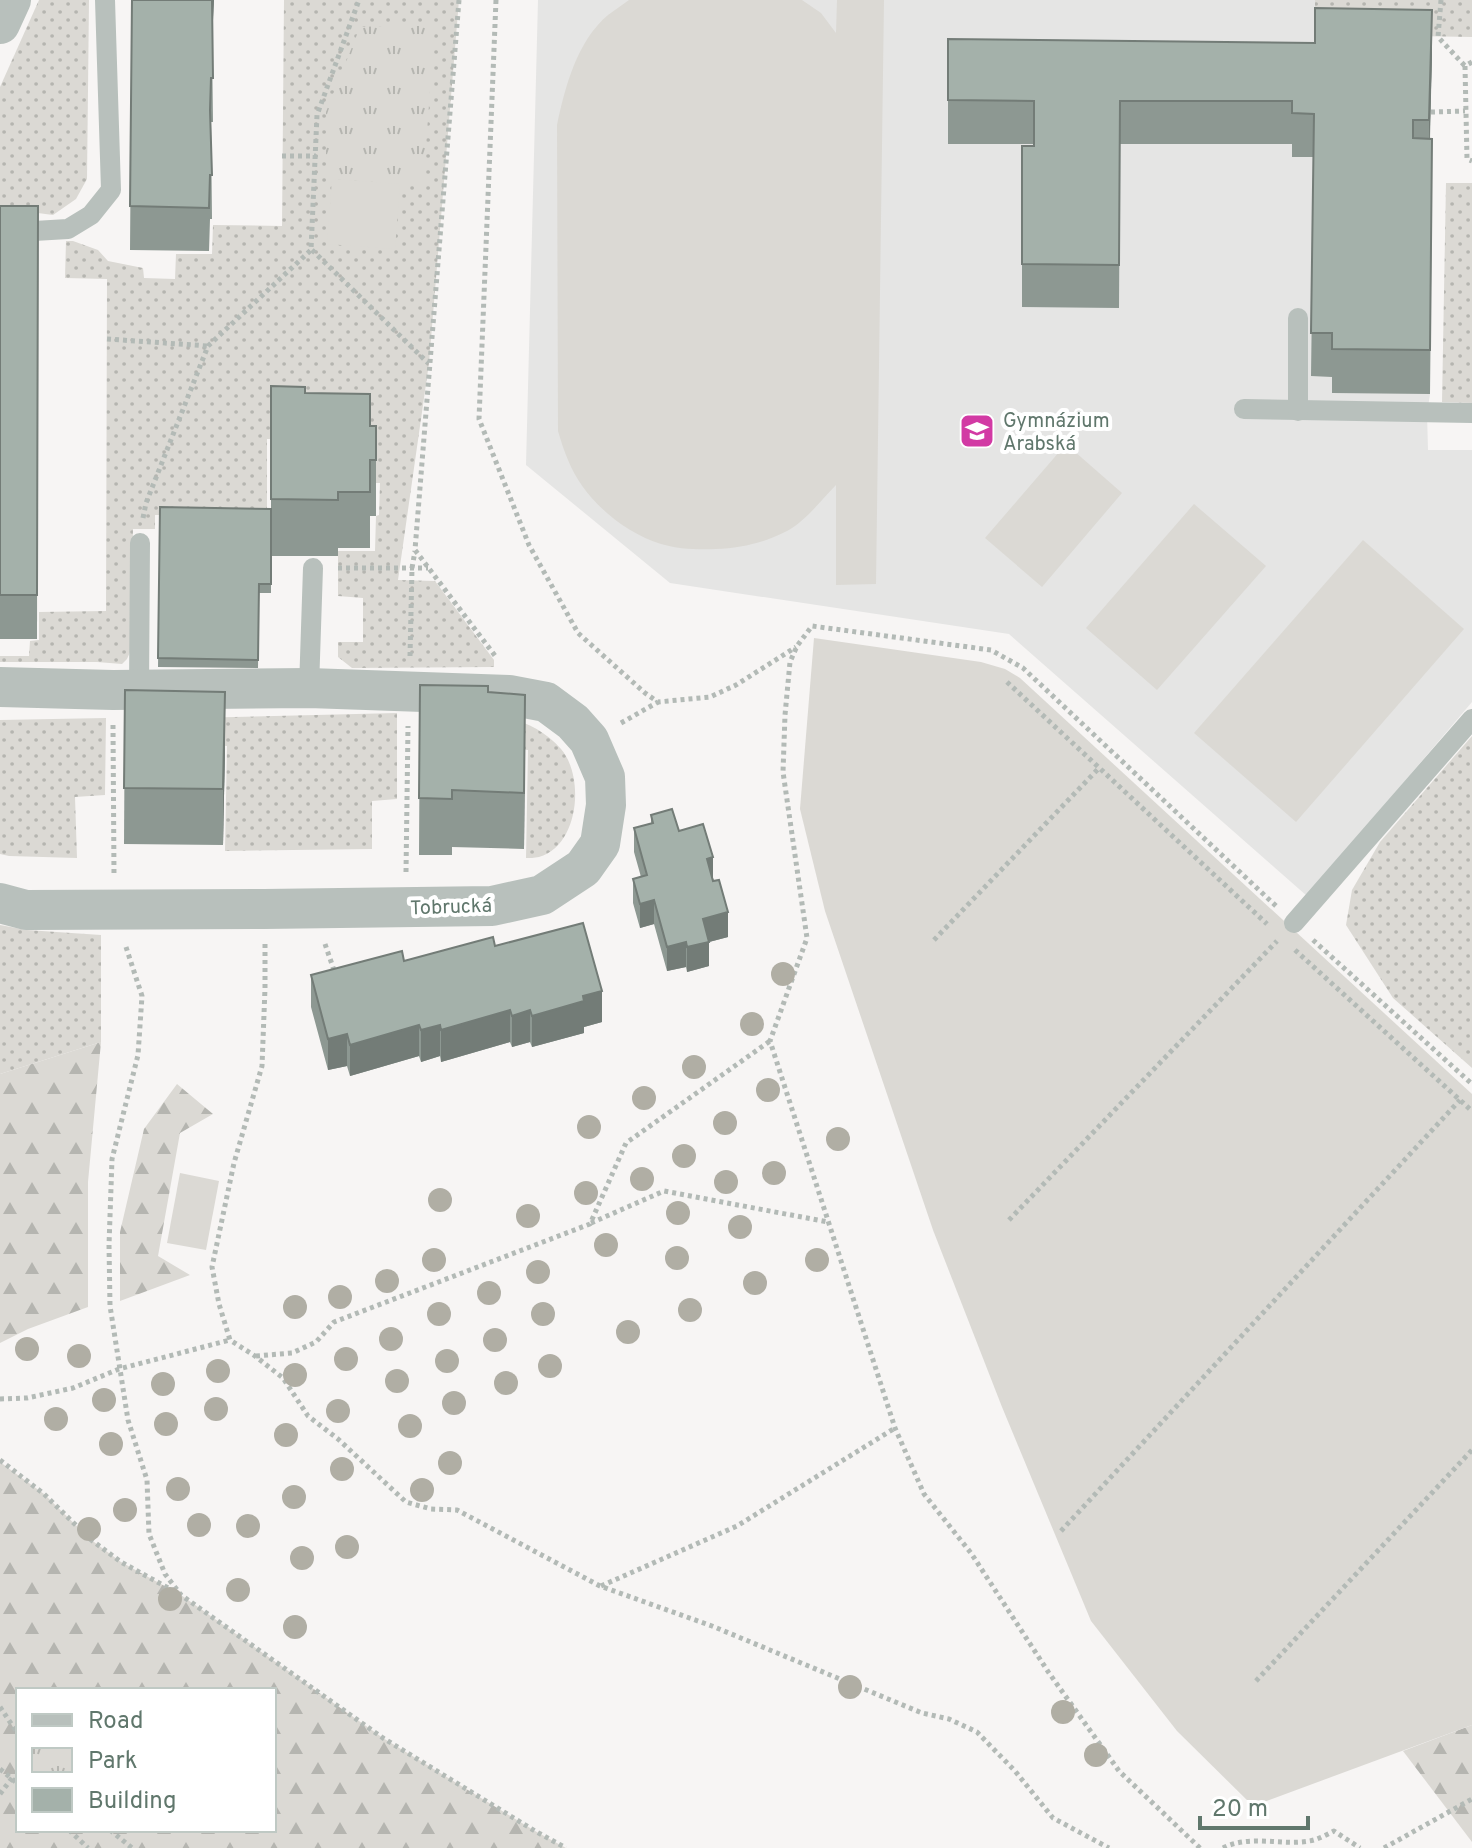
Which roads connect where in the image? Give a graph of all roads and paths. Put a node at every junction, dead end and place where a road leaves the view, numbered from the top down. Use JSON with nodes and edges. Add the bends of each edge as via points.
{"nodes":[{"id":1,"x":11,"y":0,"type":"edge"},
{"id":2,"x":105,"y":0,"type":"edge"},
{"id":3,"x":359,"y":0,"type":"edge"},
{"id":4,"x":459,"y":0,"type":"edge"},
{"id":5,"x":496,"y":0,"type":"edge"},
{"id":6,"x":1441,"y":0,"type":"edge"},
{"id":7,"x":0,"y":24,"type":"edge"},
{"id":8,"x":1472,"y":62,"type":"edge"},
{"id":9,"x":1465,"y":66,"type":"junction"},
{"id":10,"x":1465,"y":111,"type":"junction"},
{"id":11,"x":1431,"y":112,"type":"edge"},
{"id":12,"x":282,"y":156,"type":"dead end"},
{"id":13,"x":316,"y":156,"type":"junction"},
{"id":14,"x":1472,"y":161,"type":"edge"},
{"id":15,"x":0,"y":233,"type":"edge"},
{"id":16,"x":311,"y":250,"type":"junction"},
{"id":17,"x":1298,"y":318,"type":"dead end"},
{"id":18,"x":107,"y":339,"type":"dead end"},
{"id":19,"x":208,"y":346,"type":"junction"},
{"id":20,"x":429,"y":363,"type":"junction"},
{"id":21,"x":1244,"y":409,"type":"dead end"},
{"id":22,"x":1298,"y":411,"type":"junction"},
{"id":23,"x":1472,"y":413,"type":"edge"},
{"id":24,"x":134,"y":520,"type":"dead end"},
{"id":25,"x":140,"y":543,"type":"dead end"},
{"id":26,"x":313,"y":568,"type":"joint"},
{"id":27,"x":429,"y":568,"type":"junction"},
{"id":28,"x":797,"y":646,"type":"junction"},
{"id":29,"x":1007,"y":682,"type":"dead end"},
{"id":30,"x":0,"y":687,"type":"edge"},
{"id":31,"x":309,"y":688,"type":"junction"},
{"id":32,"x":126,"y":690,"type":"junction"},
{"id":33,"x":509,"y":695,"type":"junction"},
{"id":34,"x":1472,"y":719,"type":"edge"},
{"id":35,"x":1100,"y":767,"type":"junction"},
{"id":36,"x":0,"y":903,"type":"edge"},
{"id":37,"x":114,"y":909,"type":"junction"},
{"id":38,"x":264,"y":909,"type":"junction"},
{"id":39,"x":1288,"y":930,"type":"junction"},
{"id":40,"x":934,"y":940,"type":"dead end"},
{"id":41,"x":770,"y":1041,"type":"junction"},
{"id":42,"x":1472,"y":1084,"type":"edge"},
{"id":43,"x":1460,"y":1100,"type":"junction"},
{"id":44,"x":1472,"y":1111,"type":"edge"},
{"id":45,"x":1009,"y":1220,"type":"dead end"},
{"id":46,"x":829,"y":1222,"type":"junction"},
{"id":47,"x":590,"y":1224,"type":"junction"},
{"id":48,"x":230,"y":1340,"type":"junction"},
{"id":49,"x":255,"y":1356,"type":"junction"},
{"id":50,"x":119,"y":1369,"type":"junction"},
{"id":51,"x":0,"y":1399,"type":"edge"},
{"id":52,"x":895,"y":1428,"type":"junction"},
{"id":53,"x":1472,"y":1450,"type":"edge"},
{"id":54,"x":0,"y":1460,"type":"edge"},
{"id":55,"x":1061,"y":1531,"type":"dead end"},
{"id":56,"x":600,"y":1586,"type":"junction"},
{"id":57,"x":181,"y":1595,"type":"junction"},
{"id":58,"x":1256,"y":1681,"type":"dead end"},
{"id":59,"x":0,"y":1707,"type":"edge"},
{"id":60,"x":16,"y":1731,"type":"edge"},
{"id":61,"x":0,"y":1769,"type":"edge"},
{"id":62,"x":12,"y":1778,"type":"junction"},
{"id":63,"x":16,"y":1782,"type":"edge"},
{"id":64,"x":0,"y":1794,"type":"edge"},
{"id":65,"x":1472,"y":1799,"type":"edge"},
{"id":66,"x":71,"y":1832,"type":"edge"},
{"id":67,"x":112,"y":1832,"type":"edge"},
{"id":68,"x":88,"y":1848,"type":"edge"},
{"id":69,"x":132,"y":1848,"type":"edge"},
{"id":70,"x":566,"y":1848,"type":"edge"},
{"id":71,"x":1109,"y":1848,"type":"edge"},
{"id":72,"x":1200,"y":1848,"type":"edge"},
{"id":73,"x":1223,"y":1848,"type":"edge"},
{"id":74,"x":1360,"y":1848,"type":"edge"},
{"id":75,"x":1384,"y":1848,"type":"edge"}],
"edges":[{"from":1,"to":7,"type":"street"},
{"from":2,"to":15,"type":"lane","via":[[111,190],[91,215],[68,229]]},
{"from":3,"to":13,"type":"path","via":[[317,115]]},
{"from":4,"to":20,"type":"path"},
{"from":5,"to":28,"type":"path","via":[[479,419],[529,545],[578,633],[658,702],[710,697]]},
{"from":6,"to":9,"type":"path","via":[[1438,37]]},
{"from":8,"to":9,"type":"path"},
{"from":9,"to":10,"type":"path"},
{"from":10,"to":11,"type":"path"},
{"from":10,"to":14,"type":"path","via":[[1467,159]]},
{"from":12,"to":13,"type":"path"},
{"from":13,"to":16,"type":"path"},
{"from":16,"to":19,"type":"path"},
{"from":16,"to":20,"type":"path"},
{"from":17,"to":22,"type":"lane"},
{"from":18,"to":19,"type":"path"},
{"from":19,"to":24,"type":"path","via":[[143,520]]},
{"from":20,"to":27,"type":"path","via":[[415,550]]},
{"from":21,"to":22,"type":"lane"},
{"from":22,"to":23,"type":"lane"},
{"from":25,"to":32,"type":"lane"},
{"from":26,"to":27,"type":"path"},
{"from":26,"to":31,"type":"lane"},
{"from":27,"to":33,"type":"path","via":[[498,659]]},
{"from":28,"to":39,"type":"path","via":[[812,626],[991,650],[1023,668]]},
{"from":28,"to":41,"type":"path","via":[[790,662],[783,772],[807,938]]},
{"from":29,"to":35,"type":"path"},
{"from":30,"to":32,"type":"street","name":"Tobrucká"},
{"from":31,"to":32,"type":"street","name":"Tobrucká"},
{"from":31,"to":33,"type":"street","name":"Tobrucká"},
{"from":32,"to":37,"type":"path"},
{"from":33,"to":38,"type":"street","name":"Tobrucká","via":[[546,702],[573,722],[589,740],[605,777],[600,844],[583,868],[542,895],[492,906]]},
{"from":34,"to":39,"type":"lane"},
{"from":35,"to":39,"type":"path"},
{"from":35,"to":40,"type":"path"},
{"from":36,"to":37,"type":"street","name":"Tobrucká","via":[[26,910]]},
{"from":37,"to":38,"type":"street","name":"Tobrucká"},
{"from":37,"to":50,"type":"path","via":[[142,996],[138,1055],[112,1159],[110,1306]]},
{"from":38,"to":48,"type":"path","via":[[262,1066],[212,1267]]},
{"from":39,"to":42,"type":"path"},
{"from":39,"to":43,"type":"path"},
{"from":39,"to":45,"type":"path"},
{"from":41,"to":46,"type":"path"},
{"from":41,"to":47,"type":"path","via":[[626,1143]]},
{"from":43,"to":44,"type":"path"},
{"from":43,"to":55,"type":"path"},
{"from":46,"to":47,"type":"path","via":[[664,1191]]},
{"from":46,"to":52,"type":"path"},
{"from":47,"to":49,"type":"path","via":[[334,1322],[316,1342],[292,1353]]},
{"from":48,"to":49,"type":"path"},
{"from":48,"to":50,"type":"path"},
{"from":49,"to":56,"type":"path","via":[[283,1378],[308,1416],[406,1502],[457,1510]]},
{"from":50,"to":51,"type":"path","via":[[73,1388]]},
{"from":50,"to":57,"type":"path","via":[[147,1480],[149,1534],[165,1574]]},
{"from":52,"to":56,"type":"path","via":[[737,1526]]},
{"from":52,"to":72,"type":"path","via":[[924,1494],[971,1553],[1119,1771]]},
{"from":53,"to":58,"type":"path"},
{"from":54,"to":57,"type":"path","via":[[90,1539]]},
{"from":56,"to":71,"type":"path","via":[[977,1732],[1053,1818]]},
{"from":57,"to":70,"type":"path","via":[[383,1738]]},
{"from":59,"to":60,"type":"path"},
{"from":61,"to":62,"type":"path"},
{"from":62,"to":63,"type":"path"},
{"from":62,"to":64,"type":"path"},
{"from":65,"to":75,"type":"path"},
{"from":66,"to":68,"type":"path"},
{"from":67,"to":69,"type":"path"},
{"from":73,"to":74,"type":"path","via":[[1257,1841],[1310,1841],[1334,1831]]}]}
